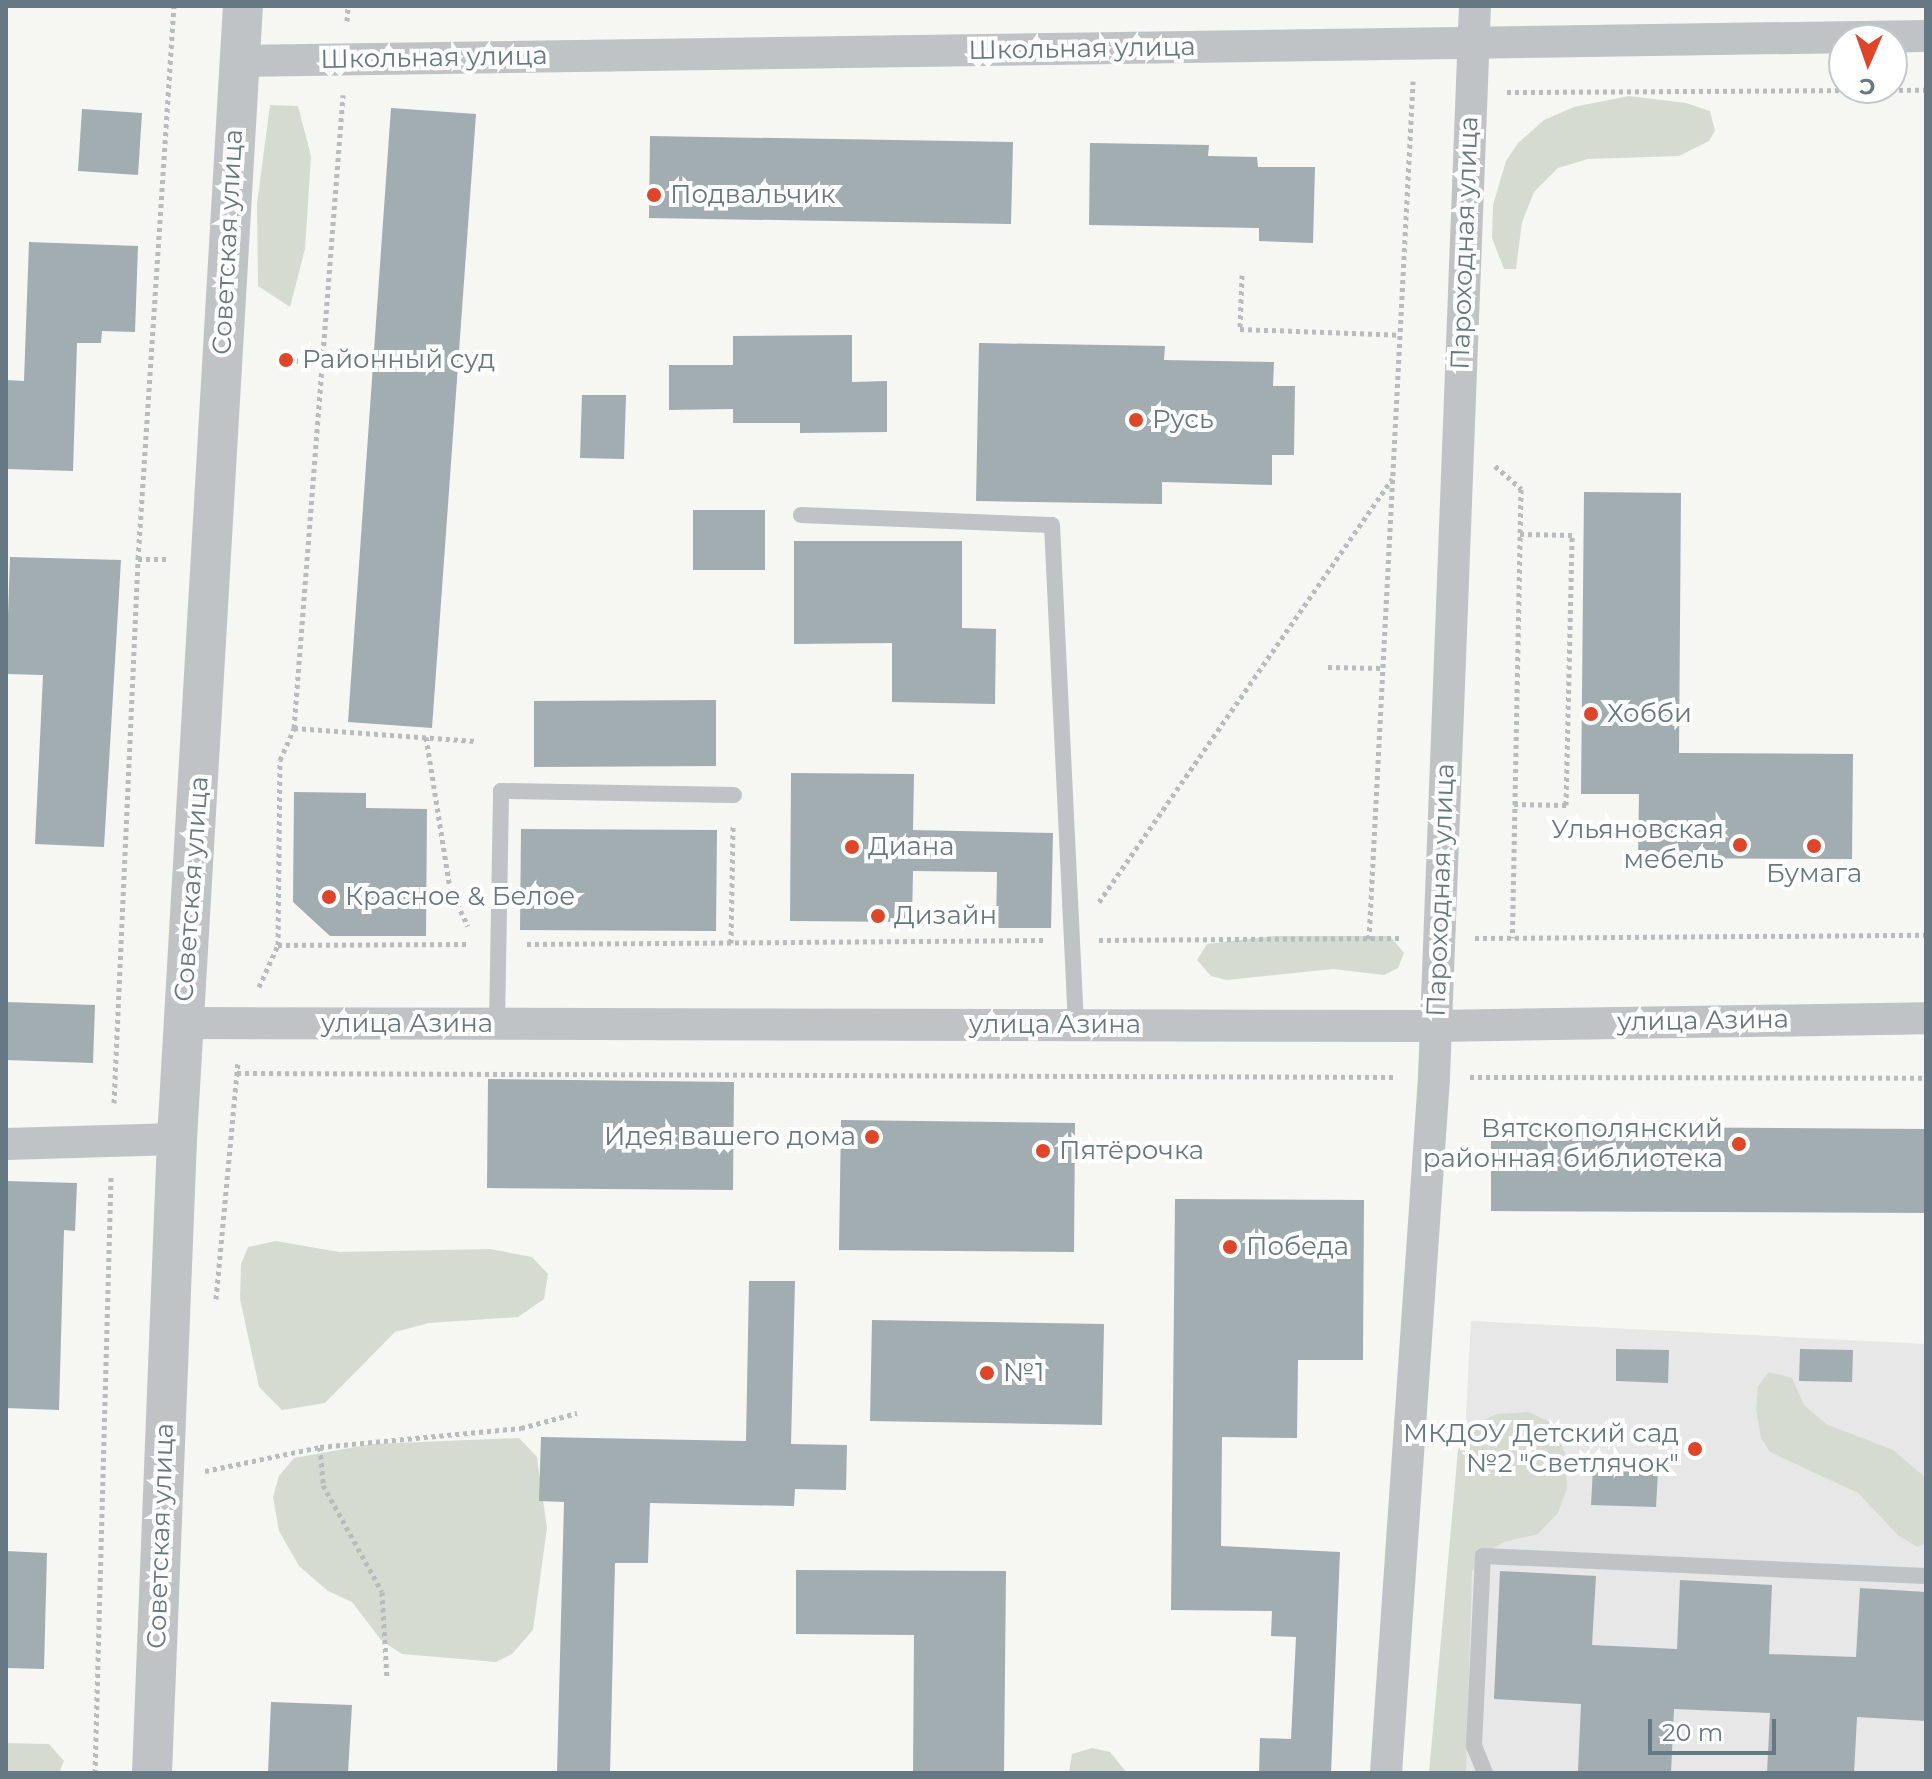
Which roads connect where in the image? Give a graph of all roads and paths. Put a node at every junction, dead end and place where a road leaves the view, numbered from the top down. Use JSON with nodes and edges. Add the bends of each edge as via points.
{"nodes":[{"id":1,"x":174,"y":6,"type":"edge"},
{"id":2,"x":243,"y":6,"type":"edge"},
{"id":3,"x":348,"y":6,"type":"edge"},
{"id":4,"x":1475,"y":6,"type":"edge"},
{"id":5,"x":1926,"y":36,"type":"edge"},
{"id":6,"x":1473,"y":43,"type":"junction"},
{"id":7,"x":1415,"y":44,"type":"junction"},
{"id":8,"x":346,"y":59,"type":"junction"},
{"id":9,"x":238,"y":61,"type":"junction"},
{"id":10,"x":1242,"y":275,"type":"dead end"},
{"id":11,"x":1400,"y":335,"type":"junction"},
{"id":12,"x":286,"y":360,"type":"dead end"},
{"id":13,"x":323,"y":362,"type":"junction"},
{"id":14,"x":1393,"y":478,"type":"junction"},
{"id":15,"x":1521,"y":489,"type":"dead end"},
{"id":16,"x":801,"y":515,"type":"dead end"},
{"id":17,"x":1520,"y":534,"type":"junction"},
{"id":18,"x":138,"y":559,"type":"junction"},
{"id":19,"x":171,"y":559,"type":"dead end"},
{"id":20,"x":1328,"y":667,"type":"dead end"},
{"id":21,"x":1383,"y":668,"type":"junction"},
{"id":22,"x":294,"y":728,"type":"junction"},
{"id":23,"x":426,"y":737,"type":"junction"},
{"id":24,"x":476,"y":741,"type":"dead end"},
{"id":25,"x":734,"y":795,"type":"joint"},
{"id":26,"x":1514,"y":804,"type":"junction"},
{"id":27,"x":1512,"y":938,"type":"dead end"},
{"id":28,"x":1369,"y":939,"type":"dead end"},
{"id":29,"x":1073,"y":940,"type":"junction"},
{"id":30,"x":731,"y":943,"type":"dead end"},
{"id":31,"x":477,"y":944,"type":"dead end"},
{"id":32,"x":1926,"y":1018,"type":"edge"},
{"id":33,"x":184,"y":1023,"type":"junction"},
{"id":34,"x":242,"y":1024,"type":"junction"},
{"id":35,"x":497,"y":1024,"type":"junction"},
{"id":36,"x":1076,"y":1025,"type":"junction"},
{"id":37,"x":1436,"y":1026,"type":"junction"},
{"id":38,"x":237,"y":1073,"type":"junction"},
{"id":39,"x":1434,"y":1077,"type":"junction"},
{"id":40,"x":1926,"y":1078,"type":"edge"},
{"id":41,"x":177,"y":1139,"type":"junction"},
{"id":42,"x":112,"y":1141,"type":"junction"},
{"id":43,"x":6,"y":1144,"type":"edge"},
{"id":44,"x":216,"y":1312,"type":"dead end"},
{"id":45,"x":577,"y":1413,"type":"dead end"},
{"id":46,"x":320,"y":1447,"type":"junction"},
{"id":47,"x":210,"y":1455,"type":"dead end"},
{"id":48,"x":164,"y":1469,"type":"junction"},
{"id":49,"x":209,"y":1471,"type":"junction"},
{"id":50,"x":208,"y":1487,"type":"dead end"},
{"id":51,"x":1926,"y":1576,"type":"edge"},
{"id":52,"x":387,"y":1679,"type":"dead end"},
{"id":53,"x":95,"y":1773,"type":"edge"},
{"id":54,"x":152,"y":1773,"type":"edge"},
{"id":55,"x":1386,"y":1773,"type":"edge"},
{"id":56,"x":1485,"y":1773,"type":"edge"}],
"edges":[{"from":1,"to":18,"type":"path"},
{"from":2,"to":9,"type":"street","name":"Советская улица"},
{"from":3,"to":8,"type":"path"},
{"from":4,"to":6,"type":"street","name":"Пароходная улица"},
{"from":5,"to":6,"type":"street","name":"Школьная улица"},
{"from":6,"to":7,"type":"street","name":"Школьная улица"},
{"from":6,"to":37,"type":"street","name":"Пароходная улица"},
{"from":7,"to":8,"type":"street","name":"Школьная улица"},
{"from":7,"to":11,"type":"path"},
{"from":8,"to":9,"type":"street","name":"Школьная улица"},
{"from":8,"to":13,"type":"path"},
{"from":9,"to":33,"type":"street","name":"Советская улица"},
{"from":10,"to":11,"type":"path","via":[[1240,329]]},
{"from":11,"to":14,"type":"path"},
{"from":12,"to":13,"type":"path"},
{"from":13,"to":22,"type":"path"},
{"from":14,"to":21,"type":"path"},
{"from":14,"to":29,"type":"path"},
{"from":15,"to":17,"type":"path"},
{"from":16,"to":29,"type":"lane","via":[[1052,525]]},
{"from":17,"to":26,"type":"path"},
{"from":17,"to":26,"type":"path","via":[[1572,535],[1566,805]]},
{"from":18,"to":19,"type":"path"},
{"from":18,"to":42,"type":"path"},
{"from":20,"to":21,"type":"path"},
{"from":21,"to":28,"type":"path"},
{"from":22,"to":23,"type":"path"},
{"from":22,"to":34,"type":"path","via":[[280,760],[278,945]]},
{"from":23,"to":24,"type":"path"},
{"from":23,"to":31,"type":"path","via":[[450,889]]},
{"from":25,"to":30,"type":"path"},
{"from":25,"to":35,"type":"lane","via":[[501,791]]},
{"from":26,"to":27,"type":"path"},
{"from":29,"to":36,"type":"lane"},
{"from":32,"to":37,"type":"street","name":"улица Азина"},
{"from":33,"to":34,"type":"street","name":"улица Азина"},
{"from":33,"to":41,"type":"street","name":"Советская улица"},
{"from":34,"to":35,"type":"street","name":"улица Азина"},
{"from":34,"to":38,"type":"path"},
{"from":35,"to":36,"type":"street","name":"улица Азина"},
{"from":36,"to":37,"type":"street","name":"улица Азина"},
{"from":37,"to":39,"type":"street","name":"Пароходная улица"},
{"from":38,"to":39,"type":"path"},
{"from":38,"to":44,"type":"path"},
{"from":39,"to":40,"type":"path"},
{"from":39,"to":55,"type":"street","name":"Пароходная улица"},
{"from":41,"to":42,"type":"street"},
{"from":41,"to":48,"type":"street","name":"Советская улица"},
{"from":42,"to":43,"type":"street"},
{"from":42,"to":53,"type":"path"},
{"from":45,"to":46,"type":"path","via":[[521,1428]]},
{"from":46,"to":49,"type":"path"},
{"from":46,"to":52,"type":"path","via":[[323,1485],[382,1592]]},
{"from":47,"to":49,"type":"path"},
{"from":48,"to":49,"type":"path"},
{"from":48,"to":54,"type":"street","name":"Советская улица"},
{"from":49,"to":50,"type":"path"},
{"from":51,"to":56,"type":"lane","via":[[1483,1556],[1474,1746]]}]}
